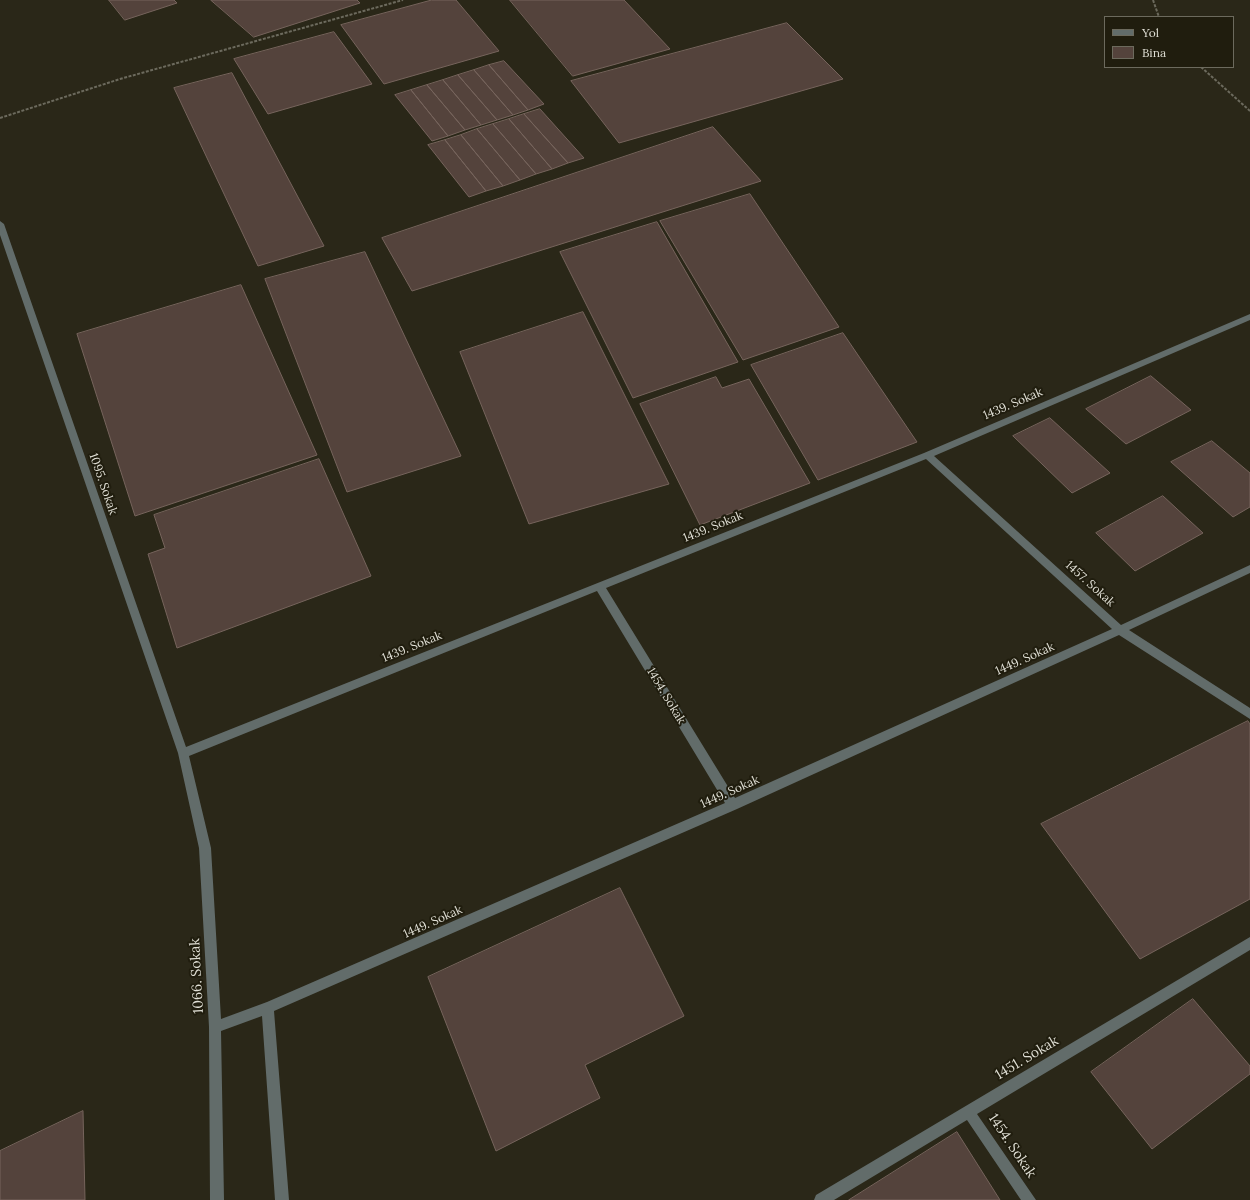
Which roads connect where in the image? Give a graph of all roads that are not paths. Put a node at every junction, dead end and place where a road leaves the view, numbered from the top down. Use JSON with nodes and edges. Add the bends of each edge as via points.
{"nodes":[{"id":1,"x":0,"y":224,"type":"edge"},
{"id":2,"x":1250,"y":317,"type":"edge"},
{"id":3,"x":927,"y":454,"type":"junction"},
{"id":4,"x":1250,"y":568,"type":"edge"},
{"id":5,"x":600,"y":587,"type":"junction"},
{"id":6,"x":1120,"y":630,"type":"junction"},
{"id":7,"x":1250,"y":714,"type":"edge"},
{"id":8,"x":182,"y":753,"type":"junction"},
{"id":9,"x":733,"y":805,"type":"junction"},
{"id":10,"x":1250,"y":943,"type":"edge"},
{"id":11,"x":268,"y":1008,"type":"junction"},
{"id":12,"x":215,"y":1027,"type":"junction"},
{"id":13,"x":968,"y":1111,"type":"junction"},
{"id":14,"x":217,"y":1200,"type":"edge"},
{"id":15,"x":282,"y":1200,"type":"edge"},
{"id":16,"x":821,"y":1200,"type":"edge"},
{"id":17,"x":1029,"y":1200,"type":"edge"}],
"edges":[{"from":1,"to":8,"type":"street","name":"1095. Sokak"},
{"from":2,"to":3,"type":"street","name":"1439. Sokak"},
{"from":3,"to":5,"type":"street","name":"1439. Sokak"},
{"from":3,"to":6,"type":"street","name":"1457. Sokak"},
{"from":4,"to":6,"type":"street","name":"1449. Sokak"},
{"from":5,"to":8,"type":"street","name":"1439. Sokak"},
{"from":5,"to":9,"type":"street","name":"1454. Sokak"},
{"from":6,"to":7,"type":"street","name":"1457. Sokak"},
{"from":6,"to":9,"type":"street","name":"1449. Sokak"},
{"from":8,"to":12,"type":"street","name":"1066. Sokak","via":[[205,848]]},
{"from":9,"to":11,"type":"street","name":"1449. Sokak"},
{"from":10,"to":13,"type":"street","name":"1451. Sokak"},
{"from":11,"to":12,"type":"street","name":"1449. Sokak"},
{"from":11,"to":15,"type":"street"},
{"from":12,"to":14,"type":"street","name":"1066. Sokak"},
{"from":13,"to":16,"type":"street","name":"1451. Sokak"},
{"from":13,"to":17,"type":"street","name":"1454. Sokak"}]}
